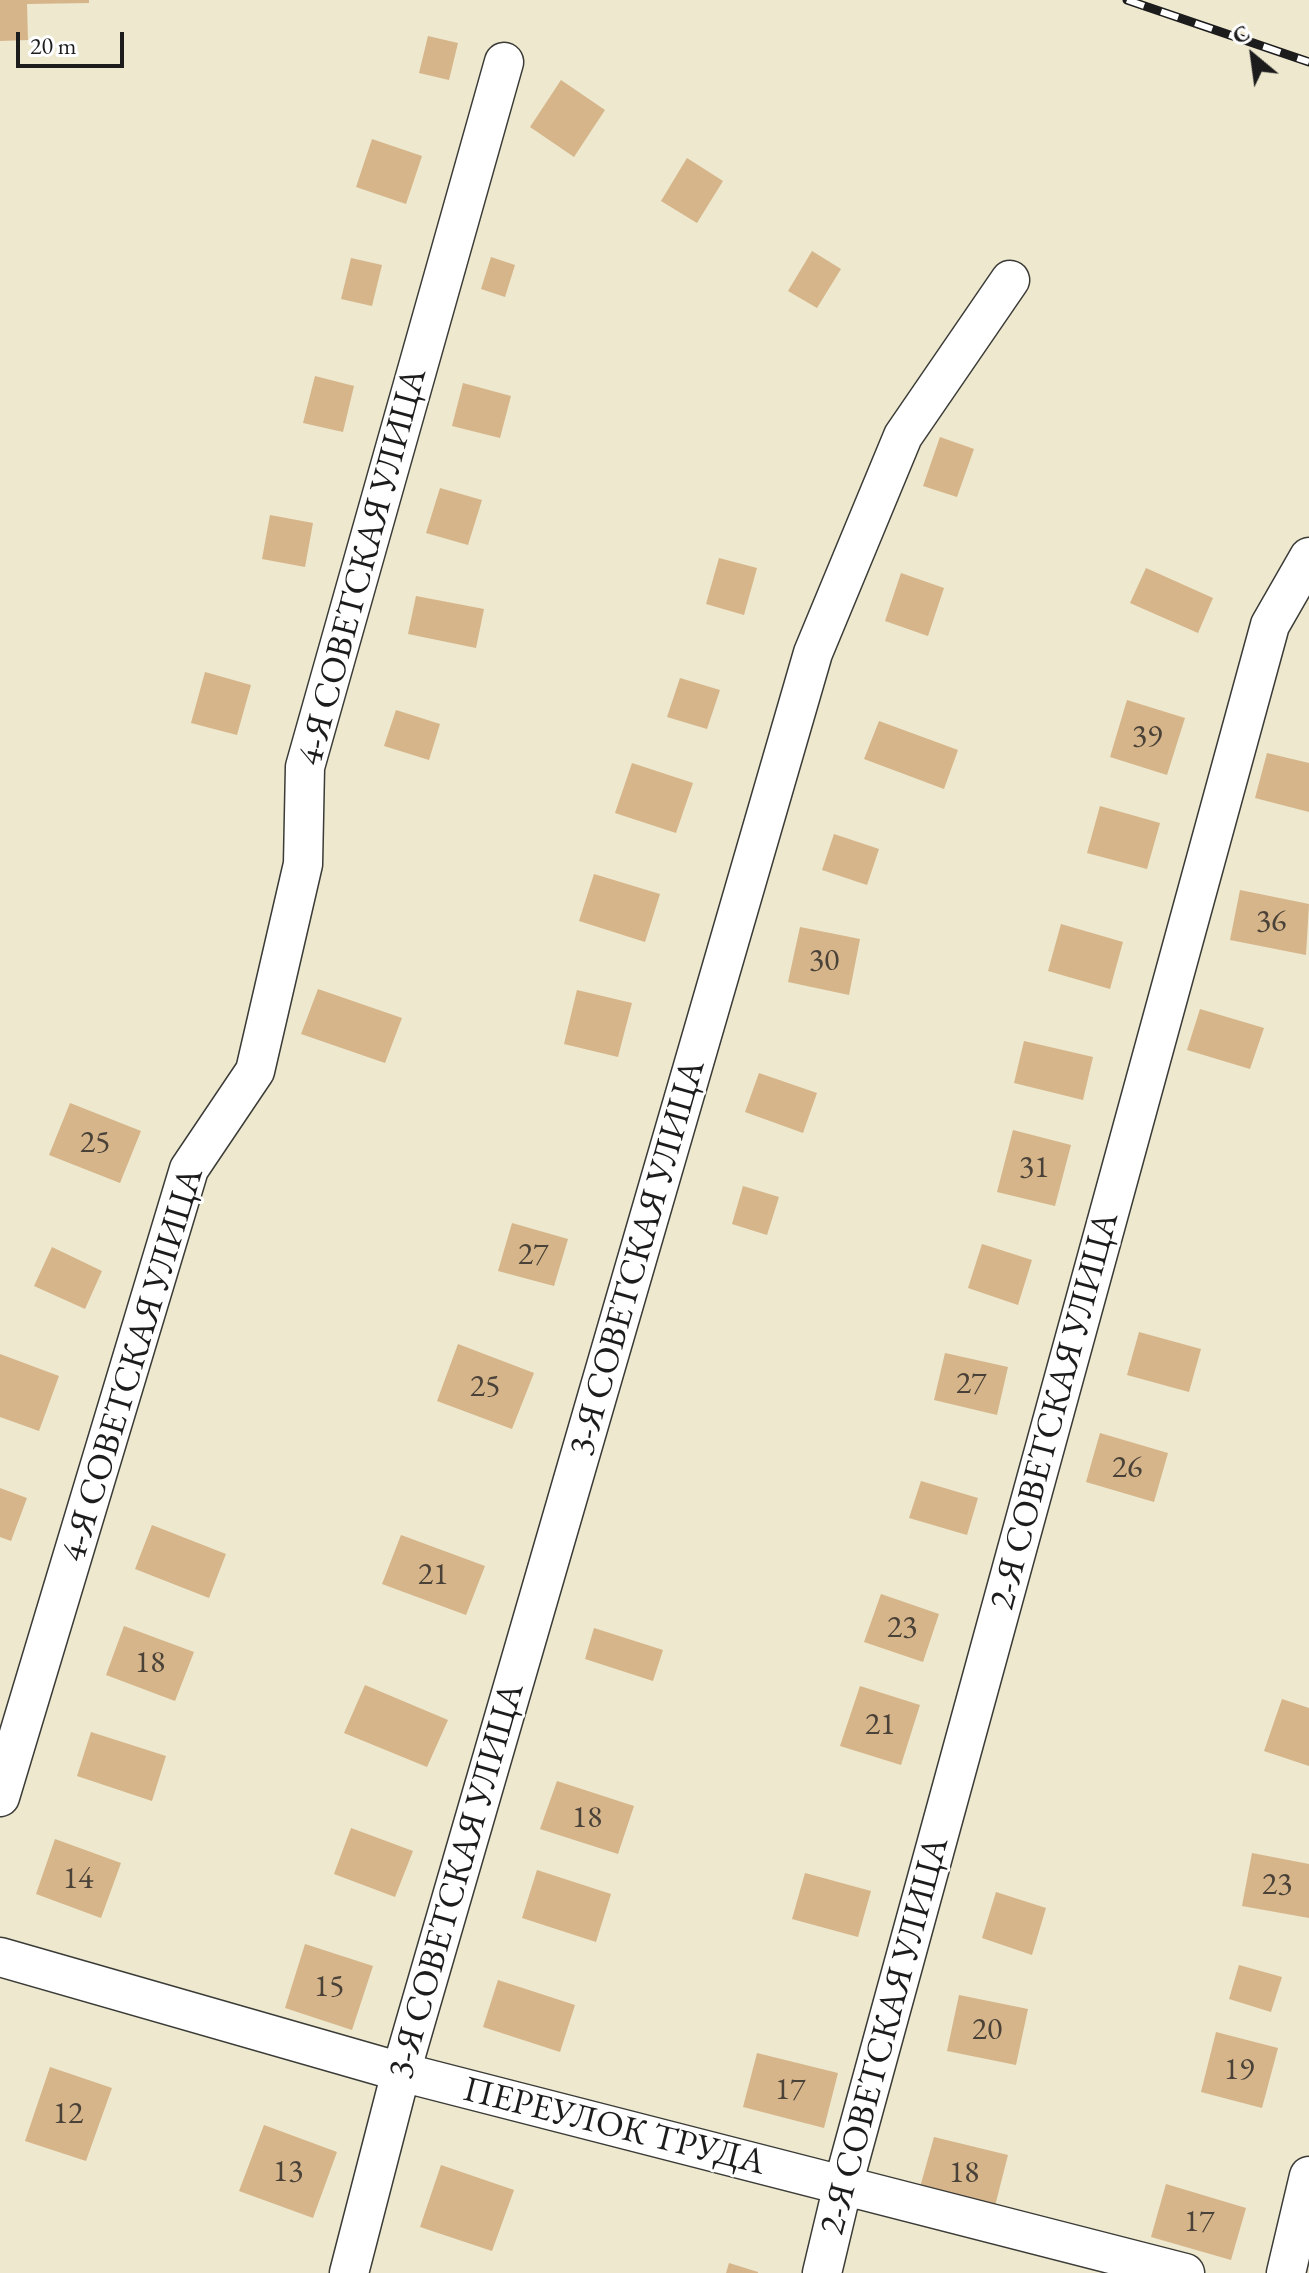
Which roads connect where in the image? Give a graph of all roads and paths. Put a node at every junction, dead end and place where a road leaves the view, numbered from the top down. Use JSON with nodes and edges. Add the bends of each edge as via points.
{"nodes":[{"id":1,"x":504,"y":62,"type":"dead end"},
{"id":2,"x":1010,"y":280,"type":"dead end"},
{"id":3,"x":1309,"y":557,"type":"edge"},
{"id":4,"x":0,"y":1797,"type":"edge"},
{"id":5,"x":0,"y":1957,"type":"edge"},
{"id":6,"x":401,"y":2072,"type":"junction"},
{"id":7,"x":1309,"y":2176,"type":"edge"},
{"id":8,"x":843,"y":2185,"type":"junction"},
{"id":9,"x":349,"y":2273,"type":"edge"},
{"id":10,"x":822,"y":2273,"type":"edge"},
{"id":11,"x":1185,"y":2273,"type":"edge"},
{"id":12,"x":1286,"y":2273,"type":"edge"}],
"edges":[{"from":1,"to":4,"type":"street","name":"4-Я СОВЕТСКАЯ УЛИЦА","via":[[305,767],[303,864],[255,1071],[189,1169]]},
{"from":2,"to":6,"type":"street","name":"3-Я СОВЕТСКАЯ УЛИЦА","via":[[903,436],[813,653]]},
{"from":3,"to":8,"type":"street","name":"2-Я СОВЕТСКАЯ УЛИЦА","via":[[1270,625]]},
{"from":5,"to":6,"type":"street","name":"ПЕРЕУЛОК ТРУДА"},
{"from":6,"to":8,"type":"street","name":"ПЕРЕУЛОК ТРУДА"},
{"from":6,"to":9,"type":"street","name":"3-Я СОВЕТСКАЯ УЛИЦА"},
{"from":7,"to":12,"type":"street"},
{"from":8,"to":10,"type":"street","name":"2-Я СОВЕТСКАЯ УЛИЦА"},
{"from":8,"to":11,"type":"street","name":"ПЕРЕУЛОК ТРУДА"}]}
